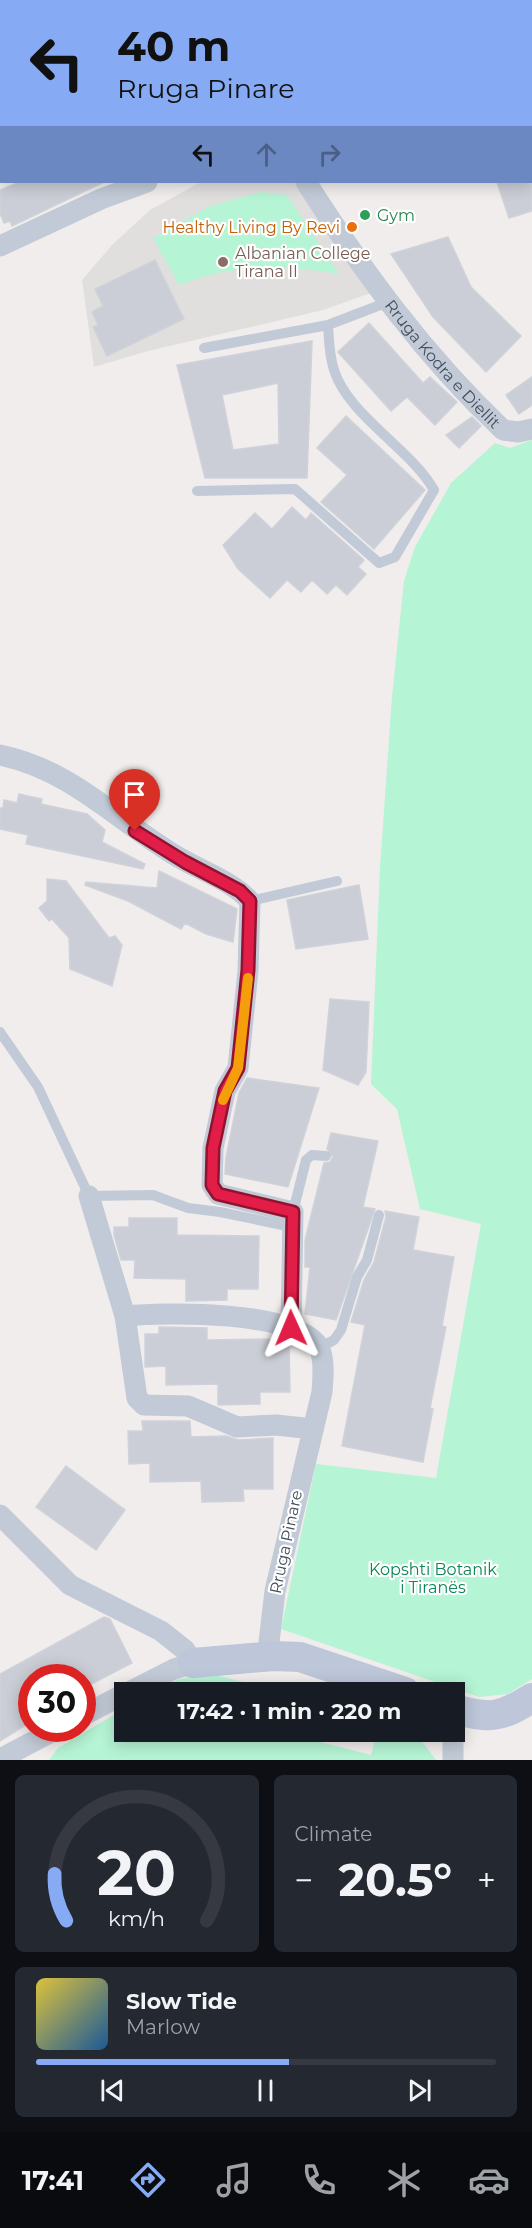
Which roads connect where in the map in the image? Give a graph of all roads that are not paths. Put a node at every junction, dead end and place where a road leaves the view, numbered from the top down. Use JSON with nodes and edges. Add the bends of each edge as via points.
{"nodes":[{"id":1,"x":144,"y":183,"type":"edge"},
{"id":2,"x":307,"y":183,"type":"edge"},
{"id":3,"x":0,"y":246,"type":"edge"},
{"id":4,"x":388,"y":302,"type":"junction"},
{"id":5,"x":328,"y":325,"type":"junction"},
{"id":6,"x":204,"y":348,"type":"dead end"},
{"id":7,"x":532,"y":429,"type":"edge"},
{"id":8,"x":197,"y":491,"type":"dead end"},
{"id":9,"x":0,"y":755,"type":"edge"},
{"id":10,"x":337,"y":881,"type":"dead end"},
{"id":11,"x":250,"y":901,"type":"junction"},
{"id":12,"x":0,"y":1032,"type":"edge"},
{"id":13,"x":326,"y":1156,"type":"dead end"},
{"id":14,"x":89,"y":1196,"type":"junction"},
{"id":15,"x":379,"y":1215,"type":"dead end"},
{"id":16,"x":292,"y":1220,"type":"junction"},
{"id":17,"x":124,"y":1316,"type":"junction"},
{"id":18,"x":291,"y":1328,"type":"junction"},
{"id":19,"x":319,"y":1348,"type":"junction"},
{"id":20,"x":313,"y":1429,"type":"junction"},
{"id":21,"x":0,"y":1515,"type":"edge"},
{"id":22,"x":274,"y":1656,"type":"junction"},
{"id":23,"x":193,"y":1663,"type":"junction"},
{"id":24,"x":149,"y":1682,"type":"edge"},
{"id":25,"x":377,"y":1682,"type":"edge"},
{"id":26,"x":532,"y":1698,"type":"edge"},
{"id":27,"x":114,"y":1700,"type":"edge"},
{"id":28,"x":96,"y":1709,"type":"edge"},
{"id":29,"x":465,"y":1712,"type":"edge"},
{"id":30,"x":32,"y":1742,"type":"edge"},
{"id":31,"x":453,"y":1742,"type":"edge"},
{"id":32,"x":0,"y":1759,"type":"edge"},
{"id":33,"x":453,"y":1760,"type":"edge"}],
"edges":[{"from":1,"to":3,"type":"street"},
{"from":2,"to":4,"type":"street","name":"Rruga Kodra e Diellit"},
{"from":4,"to":5,"type":"lane"},
{"from":4,"to":7,"type":"street","name":"Rruga Kodra e Diellit","via":[[419,343],[503,430]]},
{"from":5,"to":6,"type":"lane"},
{"from":5,"to":8,"type":"lane","via":[[335,373],[345,391],[435,490],[395,556],[379,563],[295,489]]},
{"from":9,"to":11,"type":"street","via":[[26,760],[65,778],[135,831],[240,891]]},
{"from":10,"to":11,"type":"lane"},
{"from":11,"to":16,"type":"street","via":[[238,1068],[225,1091],[213,1148],[212,1185],[218,1194]]},
{"from":12,"to":14,"type":"lane","via":[[38,1087]]},
{"from":13,"to":16,"type":"lane","via":[[312,1155],[306,1160]]},
{"from":14,"to":16,"type":"lane","via":[[153,1195],[188,1208]]},
{"from":14,"to":17,"type":"street"},
{"from":15,"to":19,"type":"lane","via":[[341,1330],[334,1340]]},
{"from":16,"to":18,"type":"street"},
{"from":17,"to":18,"type":"street","via":[[209,1315]]},
{"from":17,"to":20,"type":"street","via":[[137,1398],[144,1405],[188,1406],[237,1427],[276,1425]]},
{"from":18,"to":19,"type":"street","via":[[307,1335]]},
{"from":19,"to":20,"type":"street","name":"Rruga Pinare","via":[[322,1392]]},
{"from":20,"to":22,"type":"street","name":"Rruga Pinare","via":[[275,1591],[269,1642]]},
{"from":21,"to":23,"type":"street","via":[[70,1585],[161,1631],[185,1650]]},
{"from":22,"to":23,"type":"street"},
{"from":22,"to":25,"type":"street","via":[[300,1657]]},
{"from":23,"to":24,"type":"street"},
{"from":26,"to":29,"type":"street","via":[[497,1716]]},
{"from":27,"to":28,"type":"street"},
{"from":30,"to":32,"type":"street"},
{"from":31,"to":33,"type":"street"}]}
